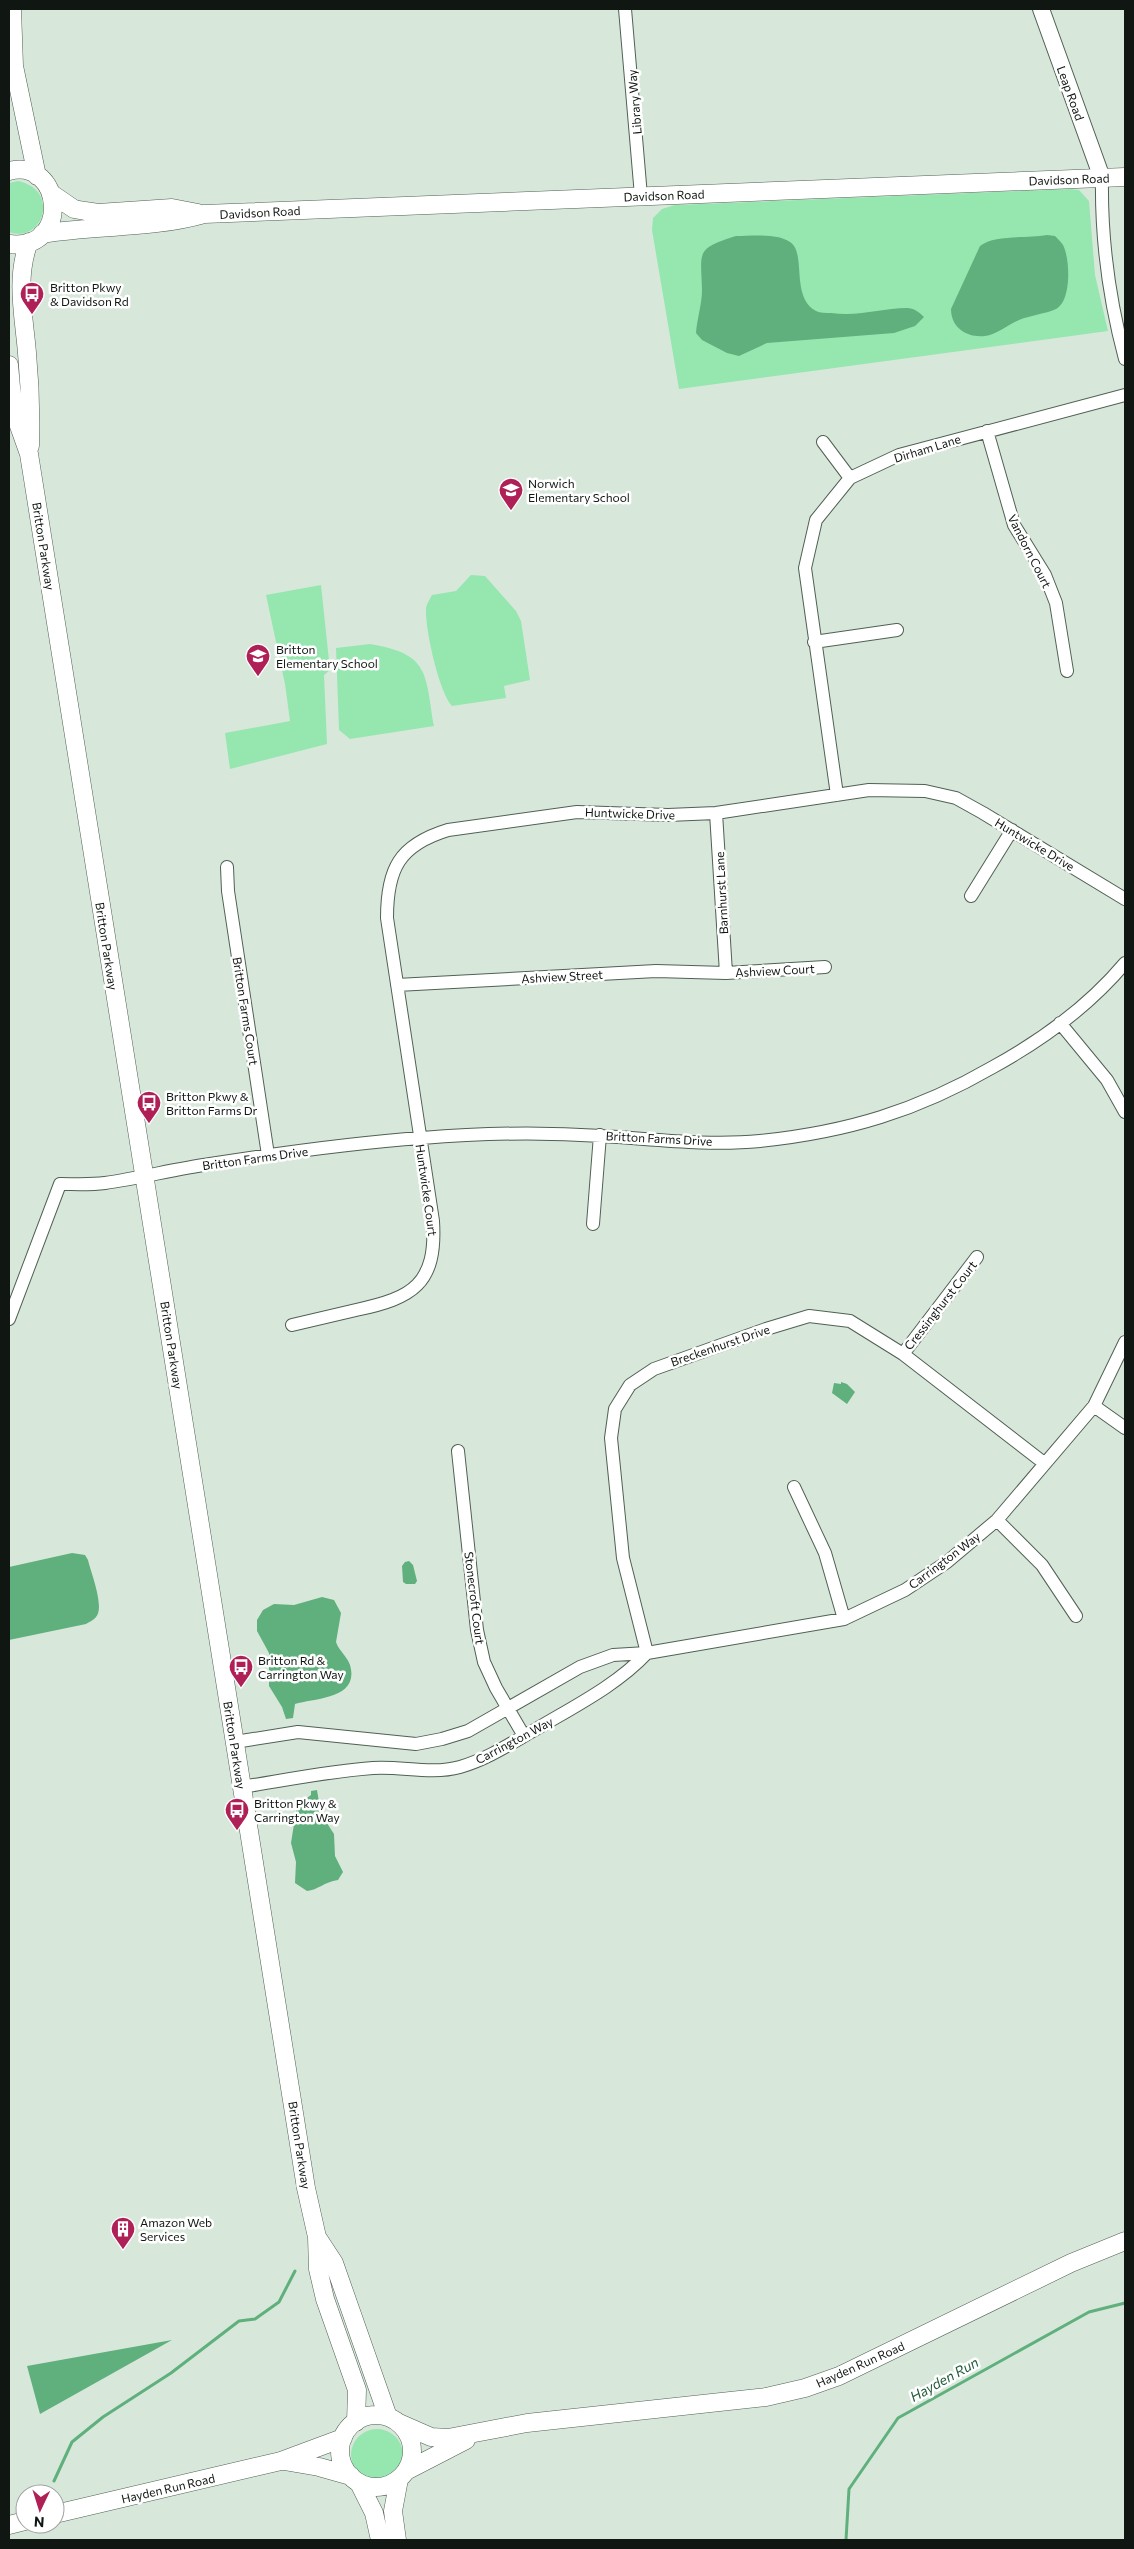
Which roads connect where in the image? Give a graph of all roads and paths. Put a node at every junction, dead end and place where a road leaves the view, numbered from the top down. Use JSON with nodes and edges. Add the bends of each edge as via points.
{"nodes":[{"id":1,"x":12,"y":9,"type":"edge"},
{"id":2,"x":626,"y":9,"type":"edge"},
{"id":3,"x":1041,"y":9,"type":"edge"},
{"id":4,"x":9,"y":171,"type":"edge"},
{"id":5,"x":37,"y":176,"type":"junction"},
{"id":6,"x":1125,"y":177,"type":"edge"},
{"id":7,"x":1102,"y":178,"type":"junction"},
{"id":8,"x":52,"y":194,"type":"junction"},
{"id":9,"x":641,"y":196,"type":"junction"},
{"id":10,"x":204,"y":214,"type":"junction"},
{"id":11,"x":36,"y":238,"type":"junction"},
{"id":12,"x":9,"y":244,"type":"edge"},
{"id":13,"x":1125,"y":359,"type":"edge"},
{"id":14,"x":9,"y":365,"type":"edge"},
{"id":15,"x":1125,"y":395,"type":"edge"},
{"id":16,"x":987,"y":431,"type":"junction"},
{"id":17,"x":823,"y":442,"type":"dead end"},
{"id":18,"x":29,"y":454,"type":"junction"},
{"id":19,"x":850,"y":478,"type":"junction"},
{"id":20,"x":897,"y":630,"type":"dead end"},
{"id":21,"x":814,"y":642,"type":"junction"},
{"id":22,"x":1067,"y":671,"type":"dead end"},
{"id":23,"x":837,"y":795,"type":"junction"},
{"id":24,"x":716,"y":813,"type":"junction"},
{"id":25,"x":1012,"y":830,"type":"junction"},
{"id":26,"x":227,"y":867,"type":"dead end"},
{"id":27,"x":971,"y":896,"type":"dead end"},
{"id":28,"x":1125,"y":899,"type":"edge"},
{"id":29,"x":1125,"y":963,"type":"edge"},
{"id":30,"x":825,"y":968,"type":"dead end"},
{"id":31,"x":726,"y":973,"type":"junction"},
{"id":32,"x":397,"y":985,"type":"junction"},
{"id":33,"x":1060,"y":1023,"type":"junction"},
{"id":34,"x":1125,"y":1112,"type":"edge"},
{"id":35,"x":600,"y":1135,"type":"junction"},
{"id":36,"x":420,"y":1138,"type":"junction"},
{"id":37,"x":268,"y":1154,"type":"junction"},
{"id":38,"x":144,"y":1174,"type":"junction"},
{"id":39,"x":592,"y":1224,"type":"dead end"},
{"id":40,"x":977,"y":1257,"type":"dead end"},
{"id":41,"x":9,"y":1319,"type":"edge"},
{"id":42,"x":292,"y":1325,"type":"dead end"},
{"id":43,"x":1125,"y":1342,"type":"edge"},
{"id":44,"x":903,"y":1354,"type":"junction"},
{"id":45,"x":1094,"y":1406,"type":"junction"},
{"id":46,"x":1125,"y":1428,"type":"edge"},
{"id":47,"x":458,"y":1451,"type":"dead end"},
{"id":48,"x":1044,"y":1463,"type":"junction"},
{"id":49,"x":794,"y":1487,"type":"dead end"},
{"id":50,"x":997,"y":1520,"type":"junction"},
{"id":51,"x":1076,"y":1616,"type":"dead end"},
{"id":52,"x":844,"y":1619,"type":"junction"},
{"id":53,"x":647,"y":1654,"type":"junction"},
{"id":54,"x":508,"y":1709,"type":"junction"},
{"id":55,"x":524,"y":1736,"type":"junction"},
{"id":56,"x":235,"y":1742,"type":"junction"},
{"id":57,"x":242,"y":1787,"type":"junction"},
{"id":58,"x":317,"y":2237,"type":"junction"},
{"id":59,"x":1125,"y":2241,"type":"edge"},
{"id":60,"x":393,"y":2420,"type":"junction"},
{"id":61,"x":356,"y":2422,"type":"junction"},
{"id":62,"x":485,"y":2431,"type":"junction"},
{"id":63,"x":343,"y":2438,"type":"junction"},
{"id":64,"x":281,"y":2461,"type":"junction"},
{"id":65,"x":403,"y":2475,"type":"junction"},
{"id":66,"x":355,"y":2480,"type":"junction"},
{"id":67,"x":65,"y":2512,"type":"edge"},
{"id":68,"x":380,"y":2540,"type":"edge"},
{"id":69,"x":397,"y":2540,"type":"edge"}],
"edges":[{"from":1,"to":5,"type":"main road","via":[[14,66]]},
{"from":2,"to":9,"type":"street","name":"Library Way"},
{"from":3,"to":7,"type":"street","name":"Leap Road"},
{"from":4,"to":5,"type":"main road","via":[[26,171]]},
{"from":5,"to":8,"type":"main road","name":"Davidson Road"},
{"from":6,"to":7,"type":"main road","name":"Davidson Road"},
{"from":7,"to":9,"type":"main road","name":"Davidson Road"},
{"from":7,"to":13,"type":"street","via":[[1106,274]]},
{"from":8,"to":10,"type":"main road","name":"Davidson Road","via":[[74,209],[98,213],[172,208]]},
{"from":8,"to":11,"type":"main road","name":"Britton Parkway","via":[[53,216]]},
{"from":9,"to":10,"type":"main road","name":"Davidson Road"},
{"from":10,"to":11,"type":"main road","name":"Davidson Road","via":[[176,222],[84,228]]},
{"from":11,"to":12,"type":"main road","name":"Davidson Road"},
{"from":11,"to":18,"type":"main road","name":"Britton Parkway","via":[[23,264],[21,290],[31,408]]},
{"from":14,"to":18,"type":"main road","name":"Britton Parkway","via":[[12,409]]},
{"from":15,"to":16,"type":"street","name":"Dirham Lane"},
{"from":16,"to":19,"type":"street","name":"Dirham Lane","via":[[899,455]]},
{"from":16,"to":22,"type":"street","name":"Vandorn Court","via":[[1014,525],[1045,575],[1056,603]]},
{"from":17,"to":19,"type":"street"},
{"from":18,"to":38,"type":"main road","name":"Britton Parkway"},
{"from":19,"to":21,"type":"street","name":"Dirham Lane","via":[[816,520],[805,568]]},
{"from":20,"to":21,"type":"street"},
{"from":21,"to":23,"type":"street","name":"Dirham Lane"},
{"from":23,"to":24,"type":"street","name":"Huntwicke Drive"},
{"from":23,"to":25,"type":"street","name":"Huntwicke Drive","via":[[892,789],[925,791],[956,798]]},
{"from":24,"to":31,"type":"street","name":"Barnhurst Lane"},
{"from":24,"to":32,"type":"street","name":"Huntwicke Drive","via":[[577,812],[448,830],[428,836],[412,846],[390,879],[386,918]]},
{"from":25,"to":27,"type":"street"},
{"from":25,"to":28,"type":"street","name":"Huntwicke Drive"},
{"from":26,"to":37,"type":"street","name":"Britton Farms Court"},
{"from":29,"to":33,"type":"street","name":"Britton Farms Drive","via":[[1089,1001]]},
{"from":30,"to":31,"type":"street","name":"Ashview Court"},
{"from":31,"to":32,"type":"street","name":"Ashview Street","via":[[656,971]]},
{"from":32,"to":36,"type":"street","name":"Huntwicke Drive"},
{"from":33,"to":34,"type":"street","via":[[1107,1080]]},
{"from":33,"to":35,"type":"street","name":"Britton Farms Drive","via":[[1013,1056],[952,1091],[879,1120],[837,1130],[757,1141],[676,1142]]},
{"from":35,"to":36,"type":"street","name":"Britton Farms Drive"},
{"from":35,"to":39,"type":"street"},
{"from":36,"to":37,"type":"street","name":"Britton Farms Drive"},
{"from":36,"to":42,"type":"street","name":"Huntwicke Court","via":[[434,1242],[425,1276],[413,1290],[398,1299]]},
{"from":37,"to":38,"type":"street","name":"Britton Farms Drive"},
{"from":38,"to":41,"type":"street","name":"Britton Farms Drive","via":[[103,1184],[60,1184]]},
{"from":38,"to":56,"type":"main road","name":"Britton Parkway"},
{"from":40,"to":44,"type":"street","name":"Cressinghurst Court"},
{"from":43,"to":45,"type":"street","name":"Carrington Way"},
{"from":44,"to":48,"type":"street","name":"Breckenhurst Drive"},
{"from":44,"to":53,"type":"street","name":"Breckenhurst Drive","via":[[850,1321],[809,1316],[654,1368],[630,1384],[614,1409],[611,1438],[623,1558]]},
{"from":45,"to":46,"type":"street"},
{"from":45,"to":48,"type":"street","name":"Carrington Way"},
{"from":47,"to":54,"type":"street","name":"Stonecroft Court","via":[[477,1630],[484,1662]]},
{"from":48,"to":50,"type":"street","name":"Carrington Way"},
{"from":49,"to":52,"type":"street","via":[[825,1553]]},
{"from":50,"to":51,"type":"street","via":[[1042,1565]]},
{"from":50,"to":52,"type":"street","name":"Carrington Way","via":[[947,1562],[905,1590]]},
{"from":52,"to":53,"type":"street","name":"Carrington Way"},
{"from":53,"to":54,"type":"street","name":"Carrington Way","via":[[613,1655],[580,1667]]},
{"from":53,"to":55,"type":"street","name":"Carrington Way","via":[[632,1669]]},
{"from":54,"to":55,"type":"street","name":"Stonecroft Court"},
{"from":54,"to":56,"type":"street","name":"Carrington Way","via":[[468,1731],[416,1744],[298,1732]]},
{"from":55,"to":57,"type":"street","name":"Carrington Way","via":[[482,1759],[432,1772],[355,1769]]},
{"from":56,"to":57,"type":"main road","name":"Britton Parkway"},
{"from":57,"to":58,"type":"main road","name":"Britton Parkway","via":[[306,2188]]},
{"from":58,"to":60,"type":"main road","name":"Britton Parkway","via":[[334,2263]]},
{"from":58,"to":61,"type":"main road","name":"Britton Parkway","via":[[318,2269],[325,2299],[357,2390]]},
{"from":59,"to":62,"type":"main road","name":"Hayden Run Road","via":[[1071,2263],[839,2376],[805,2388],[766,2397],[527,2423]]},
{"from":60,"to":61,"type":"main road","via":[[377,2415]]},
{"from":60,"to":62,"type":"main road","name":"Hayden Run Road","via":[[432,2438]]},
{"from":60,"to":65,"type":"main road","via":[[411,2440],[412,2451]]},
{"from":61,"to":63,"type":"main road"},
{"from":62,"to":65,"type":"main road","name":"Hayden Run Road"},
{"from":63,"to":64,"type":"main road","name":"Hayden Run Road"},
{"from":63,"to":66,"type":"main road","via":[[341,2458]]},
{"from":64,"to":66,"type":"main road","name":"Hayden Run Road","via":[[318,2467]]},
{"from":64,"to":67,"type":"main road","name":"Hayden Run Road"},
{"from":65,"to":66,"type":"main road","via":[[380,2487]]},
{"from":65,"to":69,"type":"main road","via":[[393,2511]]},
{"from":66,"to":68,"type":"main road","via":[[374,2513]]}]}
